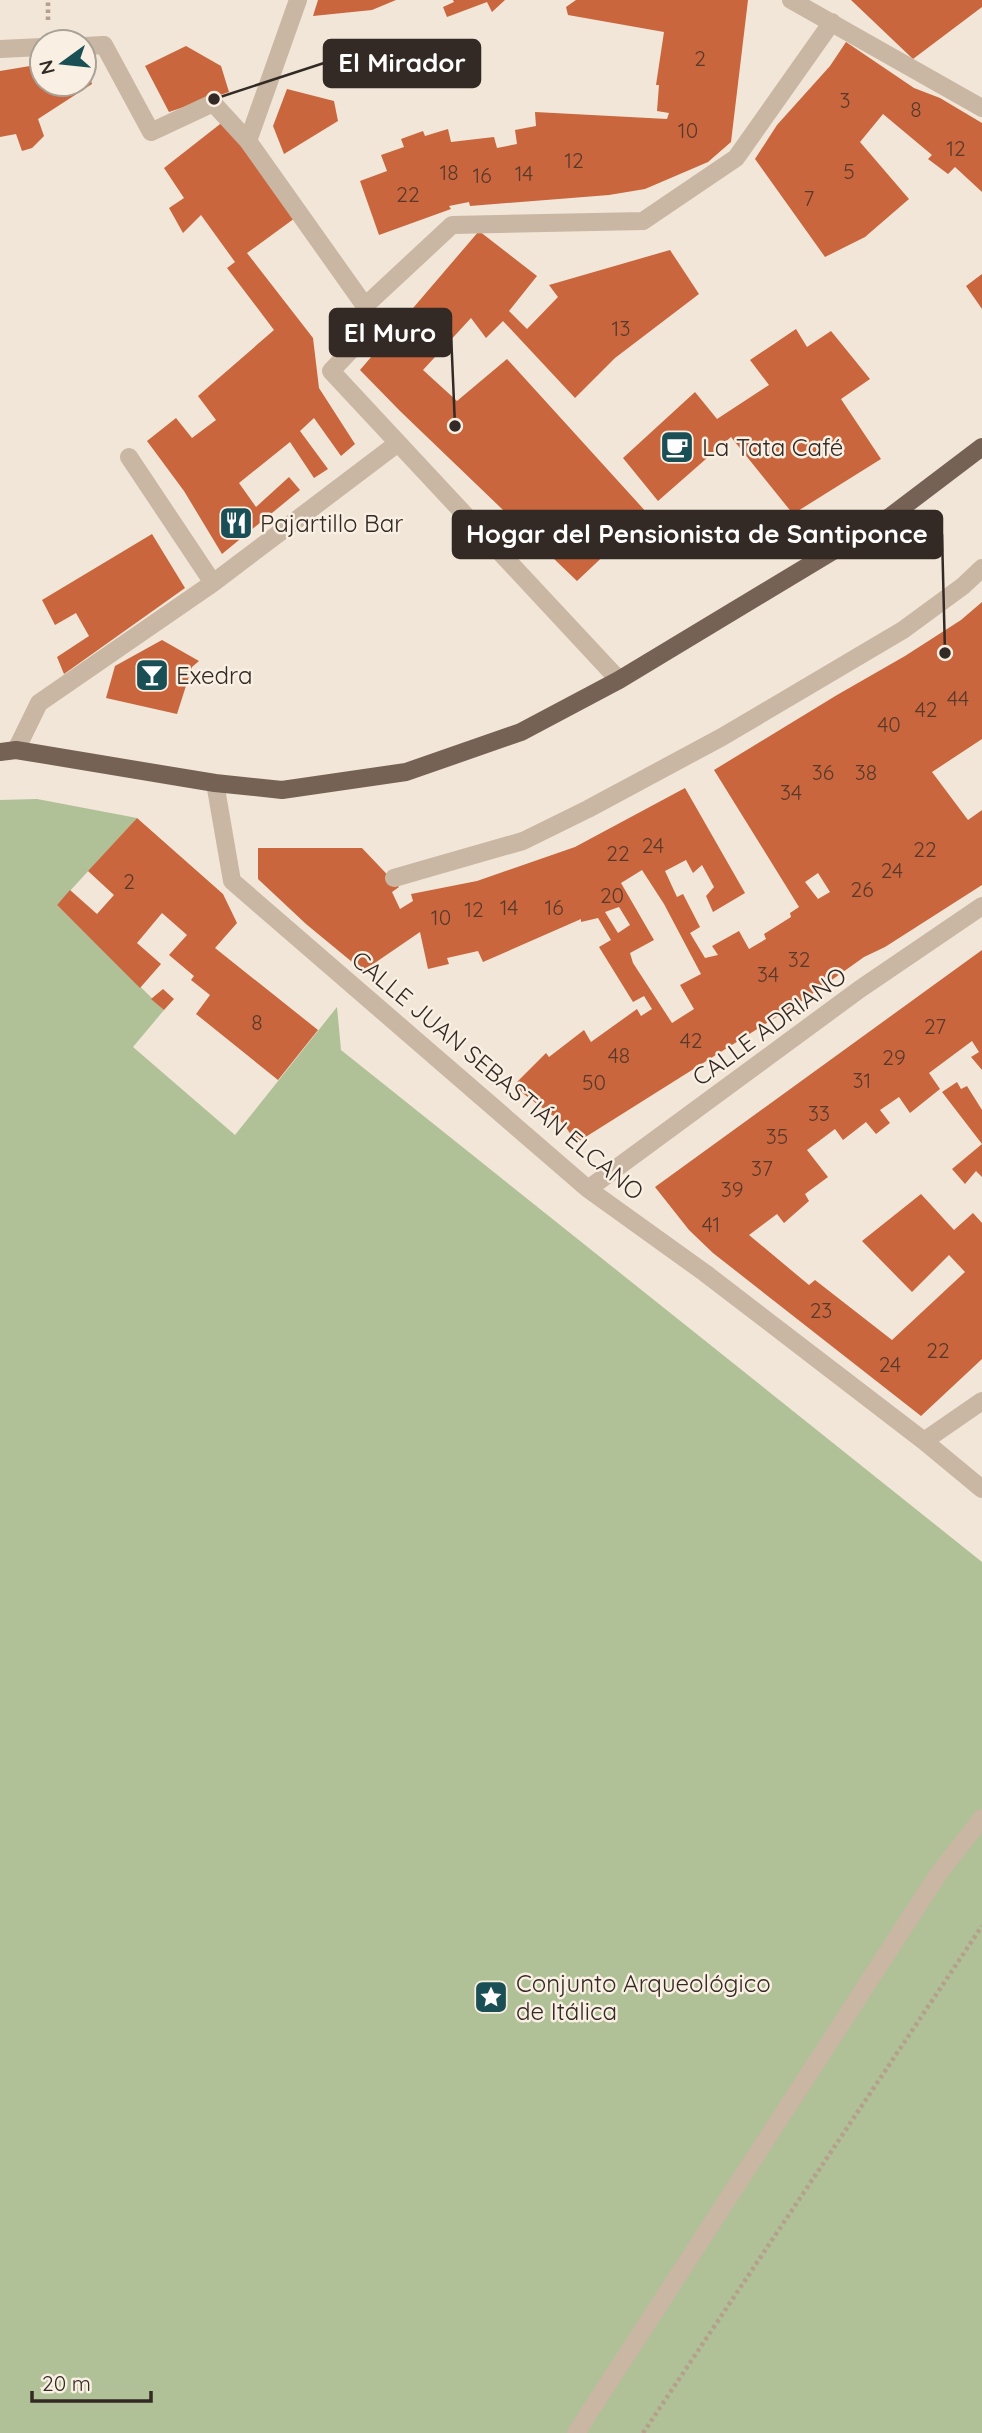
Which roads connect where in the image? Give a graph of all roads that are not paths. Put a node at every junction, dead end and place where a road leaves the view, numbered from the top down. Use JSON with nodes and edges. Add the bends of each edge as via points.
{"nodes":[{"id":1,"x":298,"y":0,"type":"edge"},
{"id":2,"x":791,"y":0,"type":"edge"},
{"id":3,"x":832,"y":22,"type":"junction"},
{"id":4,"x":98,"y":45,"type":"edge"},
{"id":5,"x":28,"y":48,"type":"edge"},
{"id":6,"x":0,"y":49,"type":"edge"},
{"id":7,"x":982,"y":108,"type":"edge"},
{"id":8,"x":248,"y":141,"type":"junction"},
{"id":9,"x":365,"y":306,"type":"junction"},
{"id":10,"x":398,"y":443,"type":"junction"},
{"id":11,"x":982,"y":447,"type":"edge"},
{"id":12,"x":129,"y":457,"type":"dead end"},
{"id":13,"x":982,"y":568,"type":"edge"},
{"id":14,"x":213,"y":583,"type":"junction"},
{"id":15,"x":619,"y":680,"type":"junction"},
{"id":16,"x":8,"y":751,"type":"edge"},
{"id":17,"x":215,"y":783,"type":"junction"},
{"id":18,"x":394,"y":878,"type":"dead end"},
{"id":19,"x":982,"y":906,"type":"edge"},
{"id":20,"x":588,"y":1189,"type":"junction"},
{"id":21,"x":982,"y":1401,"type":"edge"},
{"id":22,"x":924,"y":1441,"type":"junction"},
{"id":23,"x":982,"y":1489,"type":"edge"},
{"id":24,"x":982,"y":1818,"type":"edge"},
{"id":25,"x":576,"y":2433,"type":"edge"}],
"edges":[{"from":1,"to":8,"type":"street"},
{"from":2,"to":3,"type":"street"},
{"from":3,"to":7,"type":"street"},
{"from":3,"to":9,"type":"street","via":[[736,158],[643,221],[452,225]]},
{"from":4,"to":8,"type":"street","via":[[104,45],[151,132],[213,103]]},
{"from":5,"to":6,"type":"street"},
{"from":8,"to":9,"type":"street"},
{"from":9,"to":10,"type":"street","via":[[373,327],[331,371]]},
{"from":10,"to":14,"type":"street"},
{"from":10,"to":15,"type":"street"},
{"from":11,"to":15,"type":"main road","via":[[891,516]]},
{"from":12,"to":14,"type":"street"},
{"from":13,"to":18,"type":"street","via":[[903,630],[723,737],[588,809],[523,841]]},
{"from":14,"to":16,"type":"street","via":[[39,703]]},
{"from":15,"to":17,"type":"main road","via":[[521,732],[406,772],[282,790]]},
{"from":16,"to":17,"type":"main road"},
{"from":17,"to":20,"type":"street","name":"CALLE JUAN SEBASTIÁN ELCANO","via":[[232,881]]},
{"from":19,"to":20,"type":"street","name":"CALLE ADRIANO","via":[[860,989]]},
{"from":20,"to":22,"type":"street","name":"CALLE JUAN SEBASTIÁN ELCANO"},
{"from":21,"to":22,"type":"street"},
{"from":22,"to":23,"type":"street","name":"CALLE JUAN SEBASTIÁN ELCANO"},
{"from":24,"to":25,"type":"street","via":[[939,1873]]}]}
